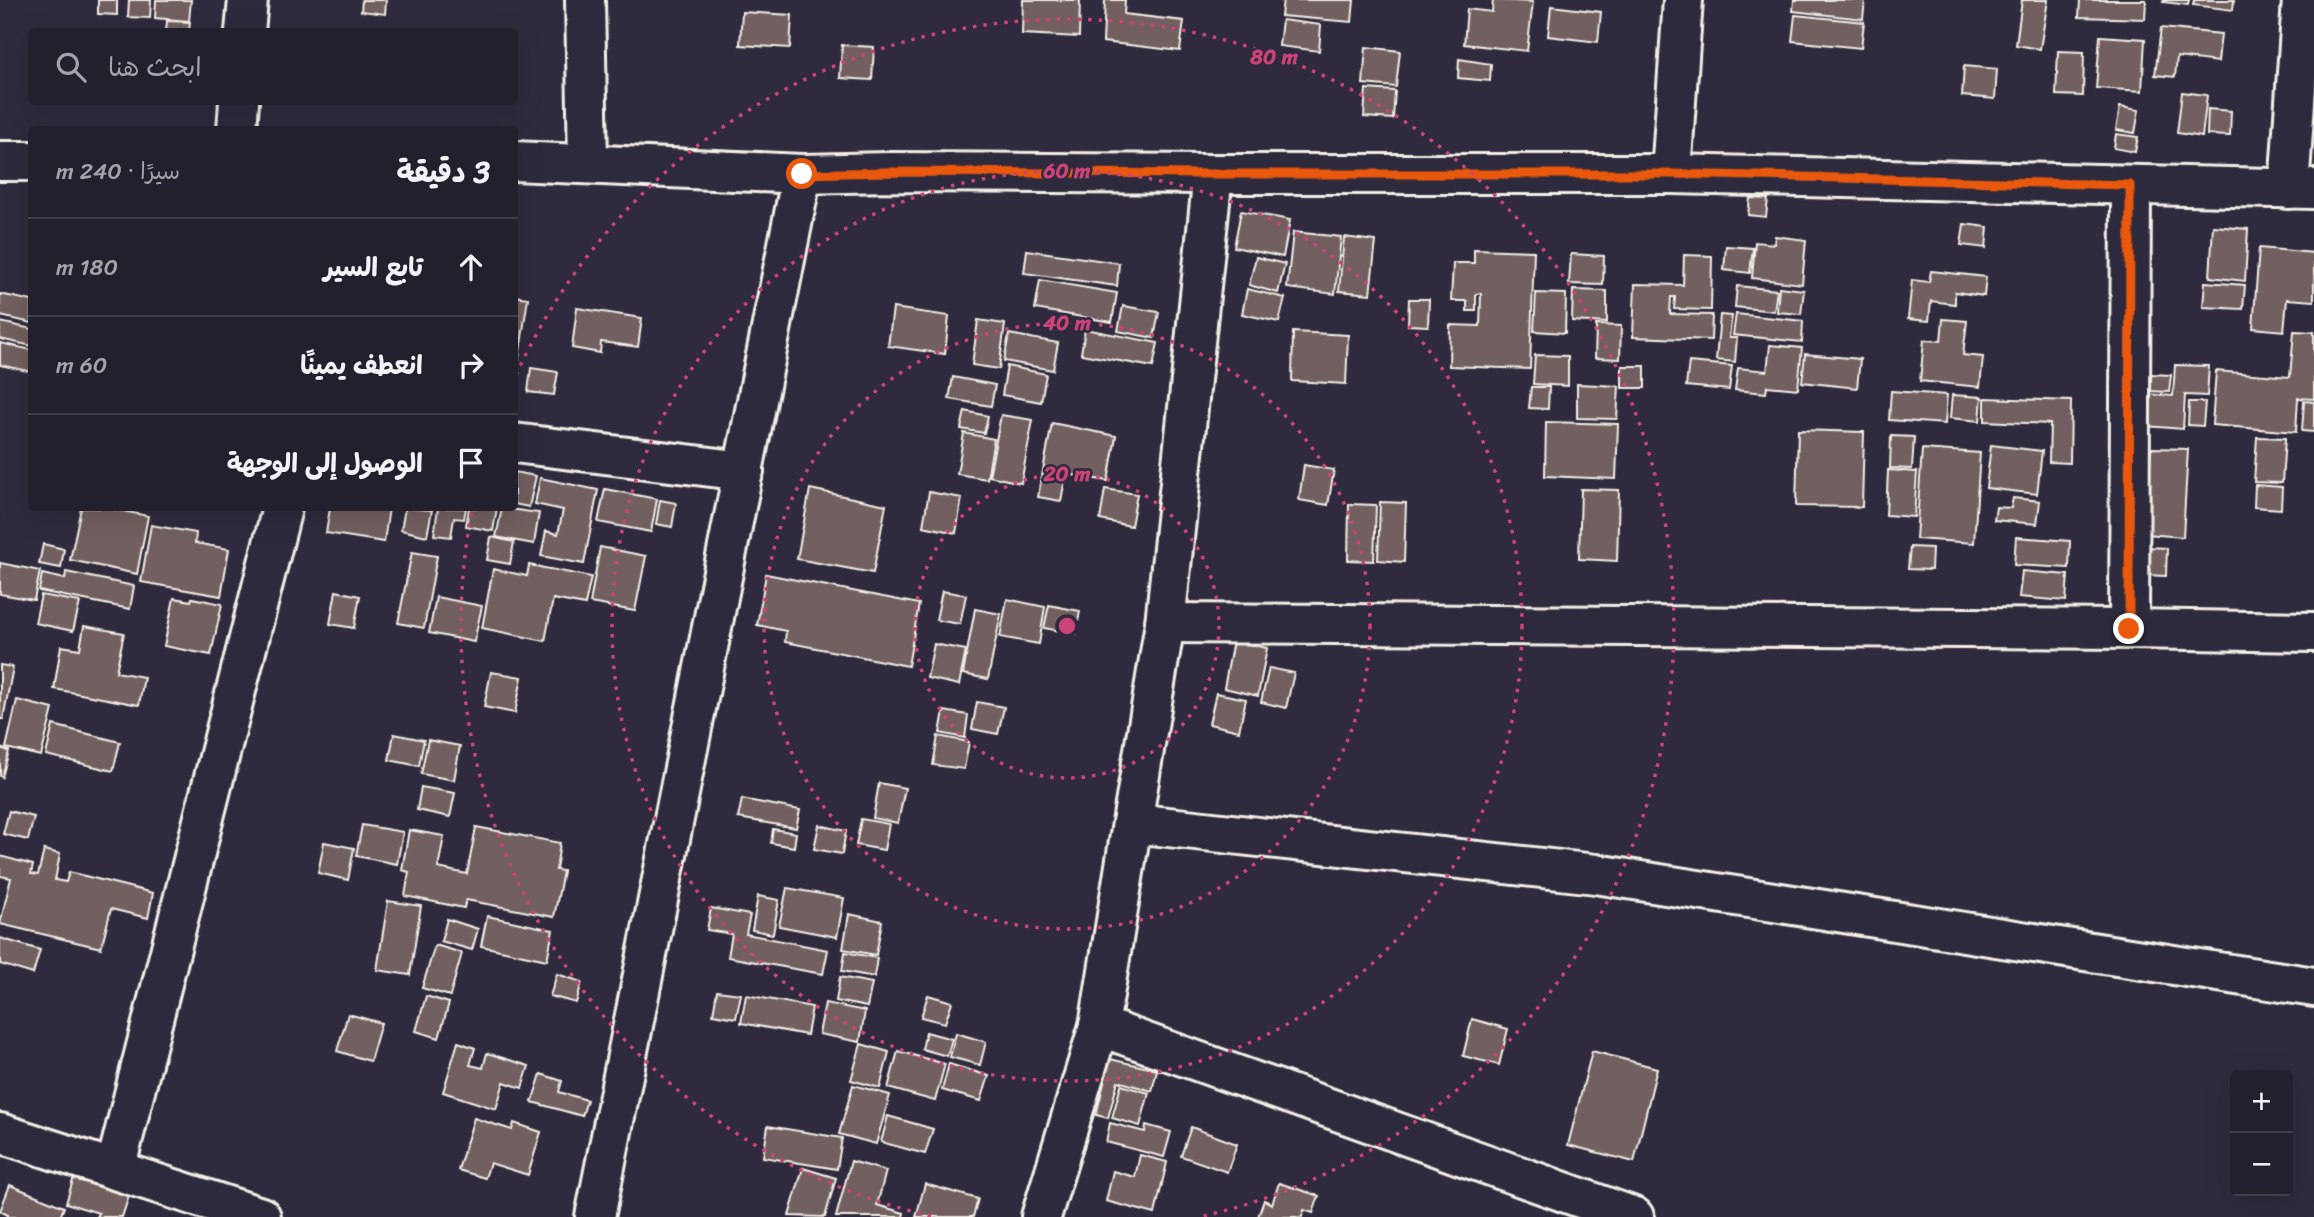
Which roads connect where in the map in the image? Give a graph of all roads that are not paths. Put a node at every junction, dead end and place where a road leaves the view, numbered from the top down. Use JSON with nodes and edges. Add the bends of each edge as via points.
{"nodes":[{"id":1,"x":248,"y":0,"type":"edge"},
{"id":2,"x":585,"y":0,"type":"edge"},
{"id":3,"x":1683,"y":0,"type":"edge"},
{"id":4,"x":2302,"y":0,"type":"edge"},
{"id":5,"x":245,"y":28,"type":"edge"},
{"id":6,"x":239,"y":105,"type":"edge"},
{"id":7,"x":237,"y":126,"type":"edge"},
{"id":8,"x":0,"y":161,"type":"edge"},
{"id":9,"x":28,"y":161,"type":"edge"},
{"id":10,"x":518,"y":161,"type":"edge"},
{"id":11,"x":588,"y":163,"type":"junction"},
{"id":12,"x":802,"y":174,"type":"junction"},
{"id":13,"x":1213,"y":174,"type":"junction"},
{"id":14,"x":1671,"y":174,"type":"junction"},
{"id":15,"x":2130,"y":185,"type":"junction"},
{"id":16,"x":2302,"y":189,"type":"edge"},
{"id":17,"x":518,"y":443,"type":"edge"},
{"id":18,"x":744,"y":471,"type":"junction"},
{"id":19,"x":281,"y":511,"type":"edge"},
{"id":20,"x":1165,"y":623,"type":"junction"},
{"id":21,"x":2129,"y":629,"type":"junction"},
{"id":22,"x":2314,"y":632,"type":"edge"},
{"id":23,"x":1132,"y":823,"type":"junction"},
{"id":24,"x":2314,"y":987,"type":"edge"},
{"id":25,"x":1099,"y":1026,"type":"junction"},
{"id":26,"x":0,"y":1133,"type":"edge"},
{"id":27,"x":115,"y":1170,"type":"junction"},
{"id":28,"x":261,"y":1217,"type":"edge"},
{"id":29,"x":595,"y":1217,"type":"edge"},
{"id":30,"x":1041,"y":1217,"type":"edge"},
{"id":31,"x":1634,"y":1217,"type":"edge"}],
"edges":[{"from":1,"to":5,"type":"street"},
{"from":2,"to":11,"type":"street"},
{"from":3,"to":14,"type":"street"},
{"from":4,"to":16,"type":"street"},
{"from":6,"to":7,"type":"street"},
{"from":8,"to":9,"type":"street"},
{"from":10,"to":11,"type":"street"},
{"from":11,"to":12,"type":"street"},
{"from":12,"to":13,"type":"street"},
{"from":12,"to":18,"type":"street"},
{"from":13,"to":14,"type":"street"},
{"from":13,"to":20,"type":"street"},
{"from":14,"to":15,"type":"street"},
{"from":15,"to":16,"type":"street"},
{"from":15,"to":21,"type":"street"},
{"from":17,"to":18,"type":"street"},
{"from":18,"to":29,"type":"street"},
{"from":19,"to":27,"type":"street"},
{"from":20,"to":21,"type":"street"},
{"from":20,"to":23,"type":"street"},
{"from":21,"to":22,"type":"street"},
{"from":23,"to":24,"type":"street","via":[[1596,874]]},
{"from":23,"to":25,"type":"street"},
{"from":25,"to":30,"type":"street"},
{"from":25,"to":31,"type":"street"},
{"from":26,"to":27,"type":"street"},
{"from":27,"to":28,"type":"street"}]}
